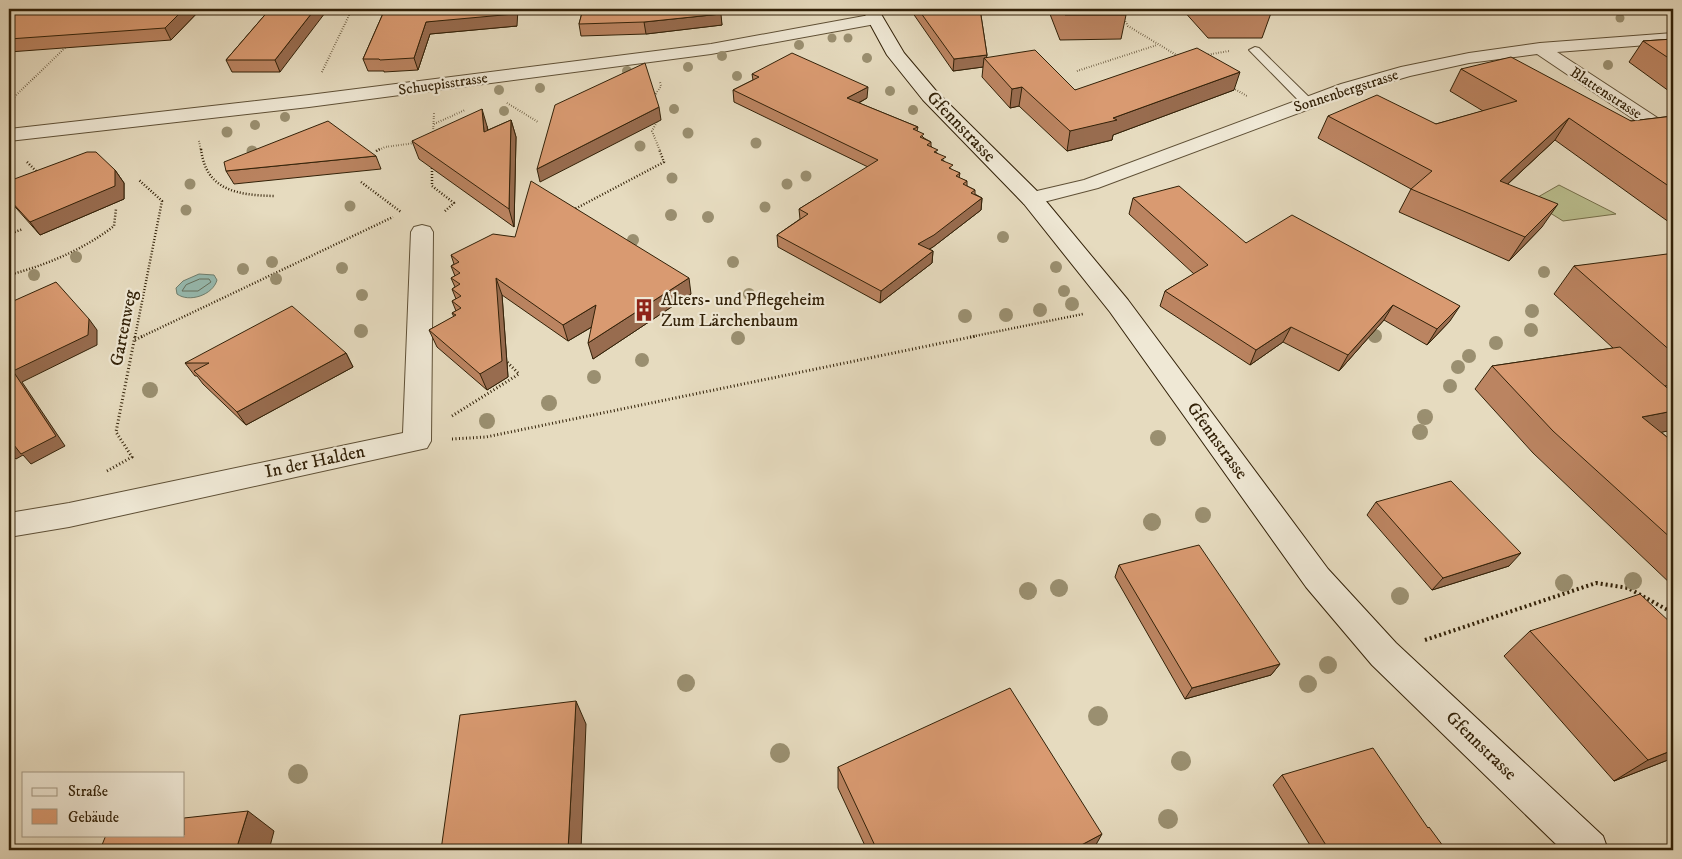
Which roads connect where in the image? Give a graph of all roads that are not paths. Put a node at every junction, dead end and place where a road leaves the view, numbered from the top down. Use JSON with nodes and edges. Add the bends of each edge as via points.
{"nodes":[{"id":1,"x":872,"y":14,"type":"edge"},
{"id":2,"x":1673,"y":38,"type":"edge"},
{"id":3,"x":1540,"y":48,"type":"junction"},
{"id":4,"x":1255,"y":50,"type":"edge"},
{"id":5,"x":1308,"y":103,"type":"junction"},
{"id":6,"x":9,"y":135,"type":"edge"},
{"id":7,"x":1673,"y":136,"type":"edge"},
{"id":8,"x":1032,"y":198,"type":"junction"},
{"id":9,"x":422,"y":232,"type":"road end"},
{"id":10,"x":9,"y":526,"type":"edge"},
{"id":11,"x":1589,"y":850,"type":"edge"}],
"edges":[{"from":1,"to":6,"type":"street","name":"Schuepisstrasse","via":[[711,49],[309,101]]},
{"from":1,"to":8,"type":"street","name":"Gfennstrasse","via":[[896,56],[930,96]]},
{"from":2,"to":3,"type":"street","name":"Sonnenbergstrasse"},
{"from":3,"to":5,"type":"street","name":"Sonnenbergstrasse","via":[[1407,71]]},
{"from":3,"to":7,"type":"street","name":"Blattenstrasse"},
{"from":4,"to":5,"type":"lane"},
{"from":5,"to":8,"type":"street","name":"Sonnenbergstrasse","via":[[1091,184]]},
{"from":8,"to":11,"type":"street","name":"Gfennstrasse","via":[[1119,306],[1317,578],[1384,654]]},
{"from":9,"to":10,"type":"street","name":"In der Halden","via":[[417,440]]}]}
